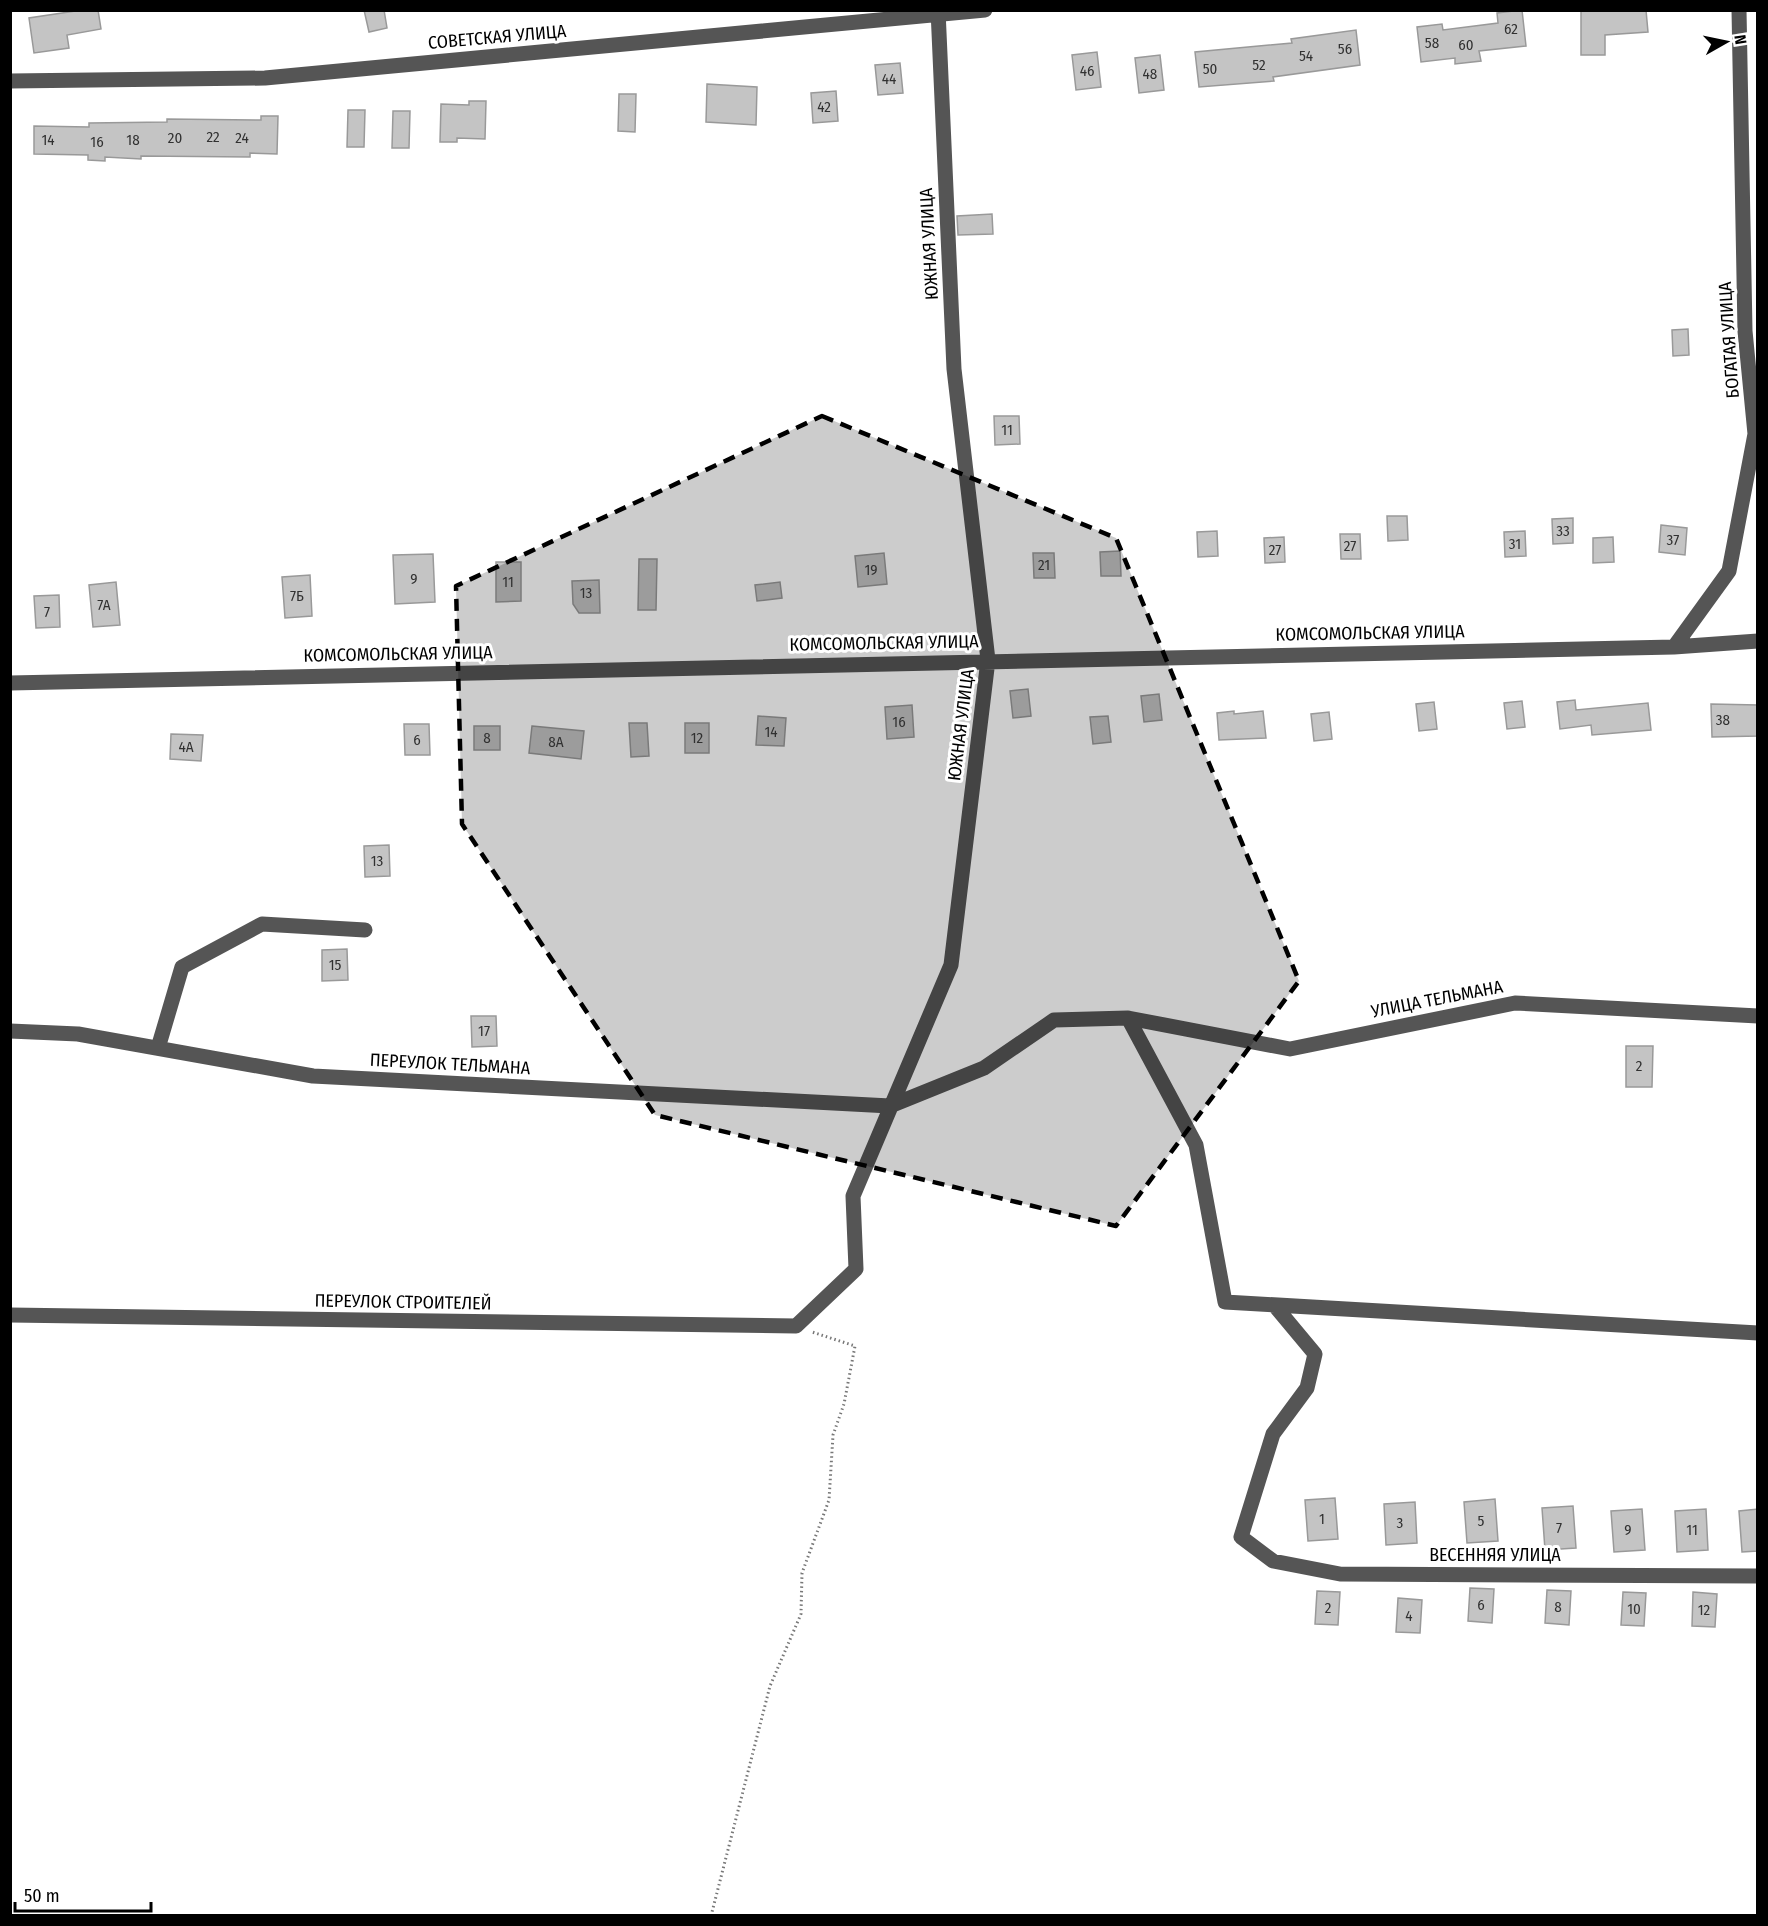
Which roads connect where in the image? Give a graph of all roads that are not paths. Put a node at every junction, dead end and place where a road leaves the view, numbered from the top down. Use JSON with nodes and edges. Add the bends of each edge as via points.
{"nodes":[{"id":1,"x":985,"y":10,"type":"edge"},
{"id":2,"x":1739,"y":10,"type":"edge"},
{"id":3,"x":938,"y":13,"type":"edge"},
{"id":4,"x":10,"y":81,"type":"edge"},
{"id":5,"x":1758,"y":641,"type":"edge"},
{"id":6,"x":1674,"y":647,"type":"junction"},
{"id":7,"x":988,"y":660,"type":"junction"},
{"id":8,"x":10,"y":683,"type":"edge"},
{"id":9,"x":365,"y":930,"type":"dead end"},
{"id":10,"x":1758,"y":1016,"type":"edge"},
{"id":11,"x":1128,"y":1018,"type":"junction"},
{"id":12,"x":10,"y":1030,"type":"edge"},
{"id":13,"x":158,"y":1048,"type":"junction"},
{"id":14,"x":890,"y":1106,"type":"junction"},
{"id":15,"x":1275,"y":1306,"type":"junction"},
{"id":16,"x":10,"y":1315,"type":"edge"},
{"id":17,"x":796,"y":1326,"type":"joint"},
{"id":18,"x":1758,"y":1333,"type":"edge"},
{"id":19,"x":1758,"y":1576,"type":"edge"}],
"edges":[{"from":1,"to":3,"type":"street","name":"СОВЕТСКАЯ УЛИЦА"},
{"from":2,"to":6,"type":"street","name":"БОГАТАЯ УЛИЦА","via":[[1745,331],[1755,434],[1728,571]]},
{"from":3,"to":4,"type":"street","name":"СОВЕТСКАЯ УЛИЦА","via":[[265,78]]},
{"from":3,"to":7,"type":"street","name":"ЮЖНАЯ УЛИЦА","via":[[954,369]]},
{"from":5,"to":6,"type":"street","name":"КОМСОМОЛЬСКАЯ УЛИЦА"},
{"from":6,"to":7,"type":"street","name":"КОМСОМОЛЬСКАЯ УЛИЦА"},
{"from":7,"to":8,"type":"street","name":"КОМСОМОЛЬСКАЯ УЛИЦА"},
{"from":7,"to":14,"type":"street","name":"ЮЖНАЯ УЛИЦА","via":[[951,965]]},
{"from":9,"to":13,"type":"street","via":[[262,924],[182,967]]},
{"from":10,"to":11,"type":"street","name":"УЛИЦА ТЕЛЬМАНА","via":[[1515,1003],[1290,1049]]},
{"from":11,"to":14,"type":"street","name":"УЛИЦА ТЕЛЬМАНА","via":[[1054,1020],[984,1068]]},
{"from":11,"to":15,"type":"street","via":[[1196,1145],[1225,1302]]},
{"from":12,"to":13,"type":"street","name":"ПЕРЕУЛОК ТЕЛЬМАНА","via":[[78,1034]]},
{"from":13,"to":14,"type":"street","name":"ПЕРЕУЛОК ТЕЛЬМАНА","via":[[313,1076]]},
{"from":14,"to":17,"type":"street","name":"ЮЖНАЯ УЛИЦА","via":[[853,1196],[856,1269]]},
{"from":15,"to":18,"type":"street"},
{"from":15,"to":19,"type":"street","name":"ВЕСЕННЯЯ УЛИЦА","via":[[1316,1354],[1307,1388],[1274,1434],[1241,1537],[1273,1561],[1340,1574]]},
{"from":16,"to":17,"type":"street","name":"ПЕРЕУЛОК СТРОИТЕЛЕЙ"}]}
